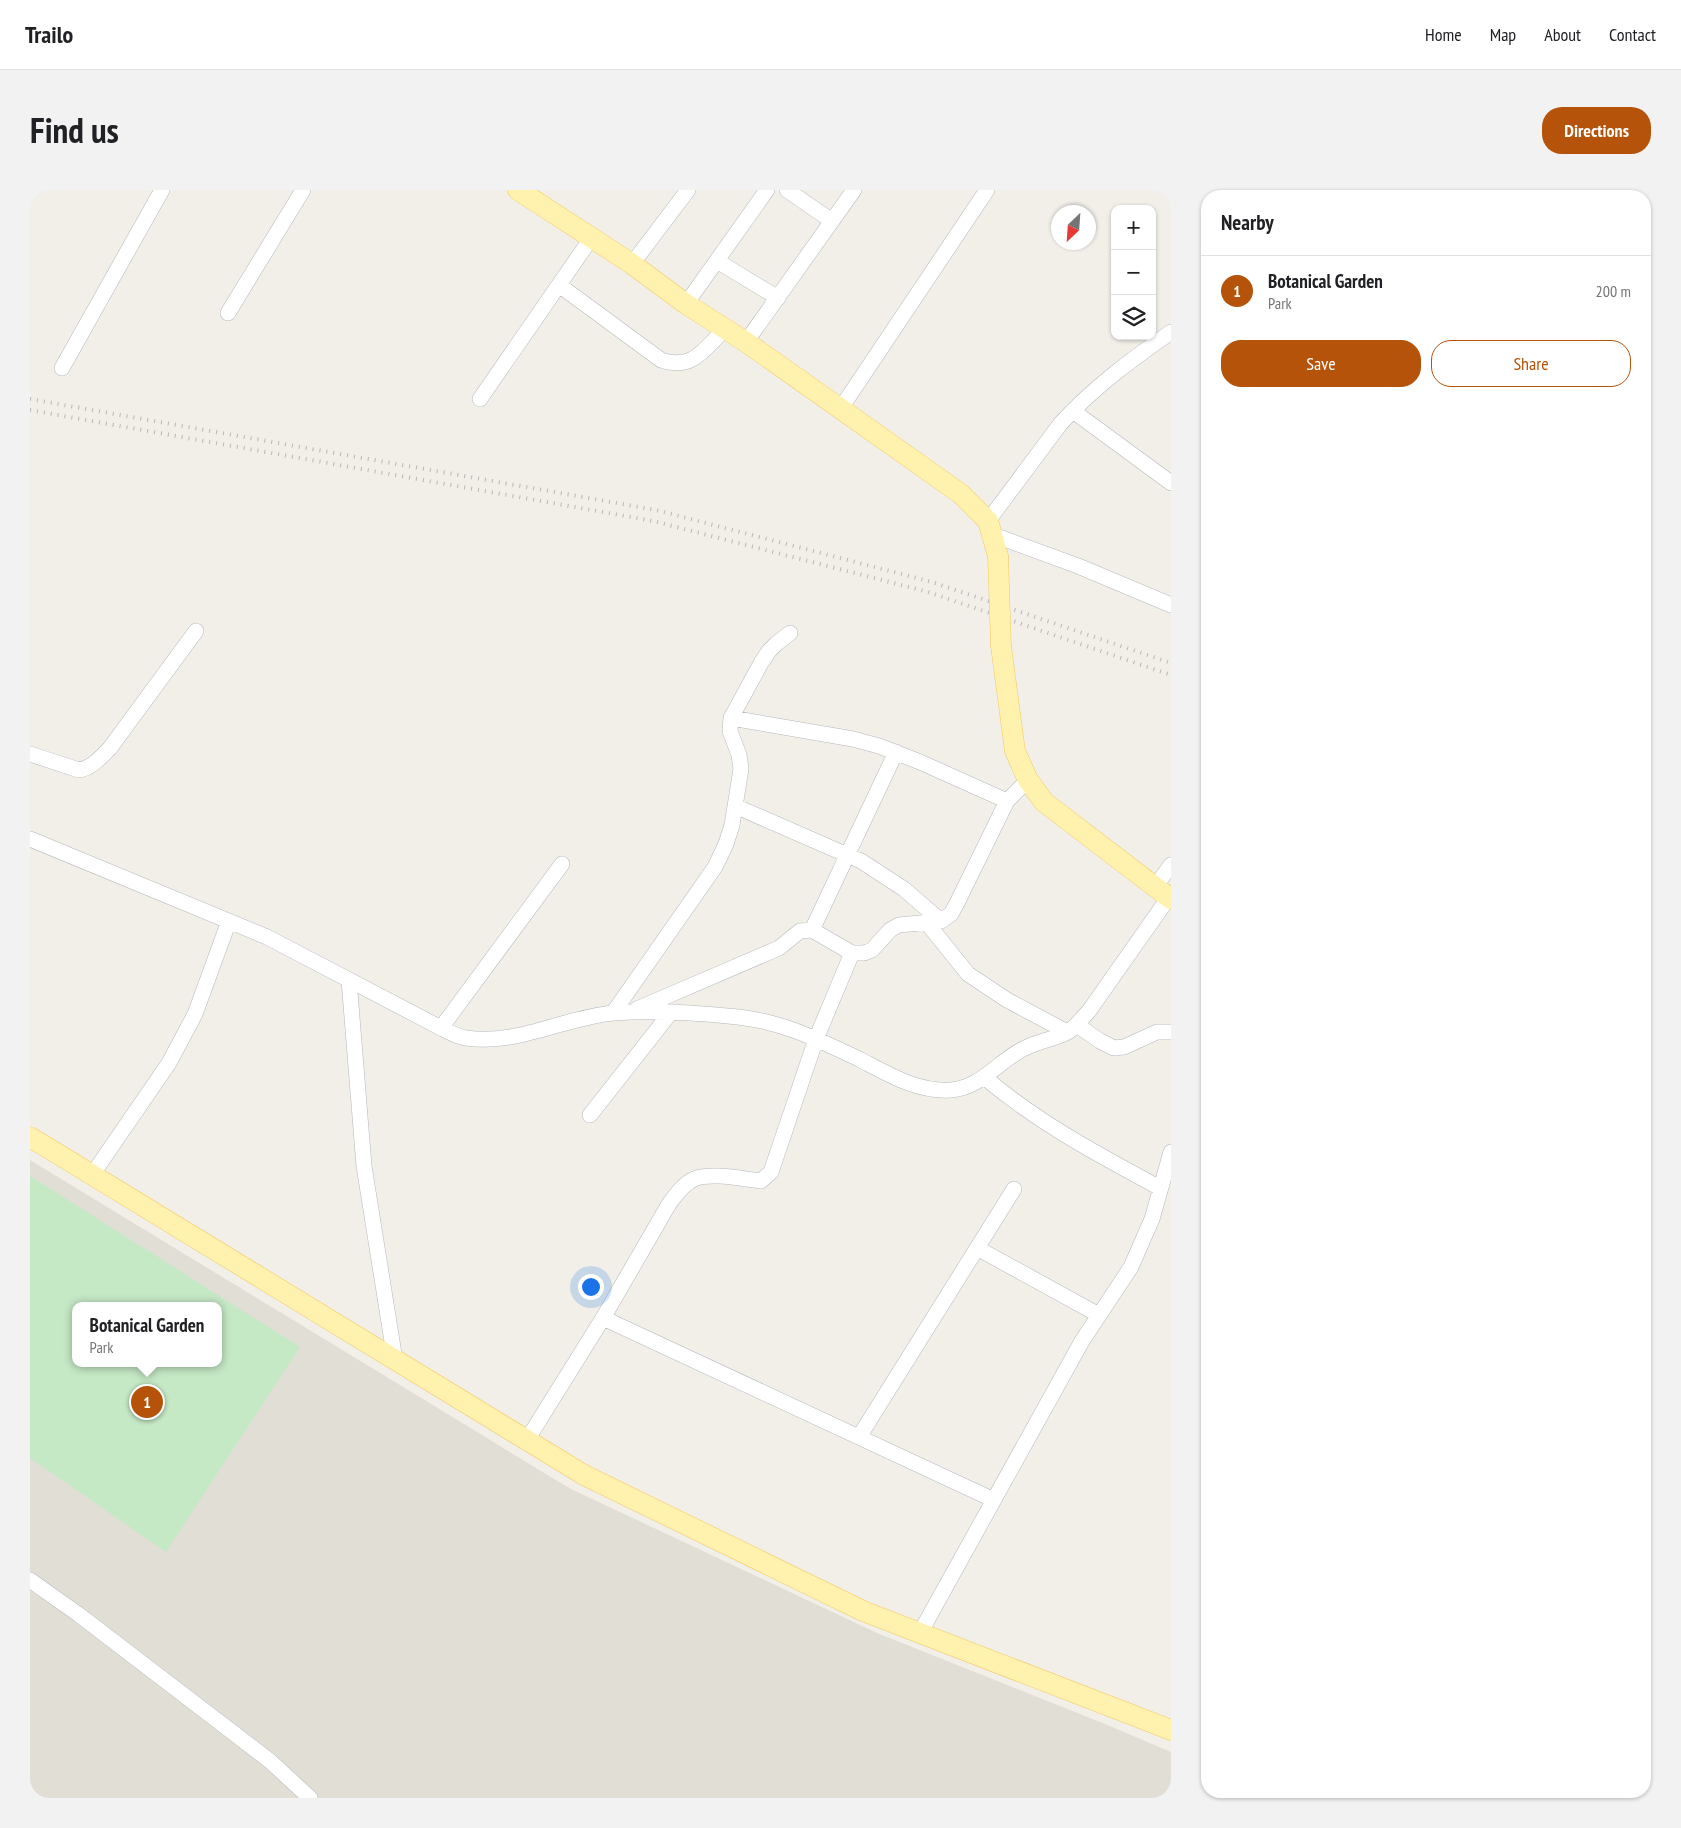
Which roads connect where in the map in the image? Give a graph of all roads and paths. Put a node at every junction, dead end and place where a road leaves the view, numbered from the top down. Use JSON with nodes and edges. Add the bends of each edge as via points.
{"nodes":[{"id":1,"x":162,"y":190,"type":"edge"},
{"id":2,"x":303,"y":190,"type":"edge"},
{"id":3,"x":518,"y":190,"type":"edge"},
{"id":4,"x":688,"y":190,"type":"edge"},
{"id":5,"x":768,"y":190,"type":"edge"},
{"id":6,"x":787,"y":190,"type":"edge"},
{"id":7,"x":854,"y":190,"type":"edge"},
{"id":8,"x":987,"y":190,"type":"edge"},
{"id":9,"x":832,"y":221,"type":"junction"},
{"id":10,"x":592,"y":238,"type":"junction"},
{"id":11,"x":717,"y":260,"type":"junction"},
{"id":12,"x":632,"y":264,"type":"junction"},
{"id":13,"x":559,"y":285,"type":"junction"},
{"id":14,"x":778,"y":298,"type":"junction"},
{"id":15,"x":686,"y":304,"type":"junction"},
{"id":16,"x":228,"y":313,"type":"dead end"},
{"id":17,"x":725,"y":329,"type":"junction"},
{"id":18,"x":1171,"y":332,"type":"edge"},
{"id":19,"x":746,"y":342,"type":"junction"},
{"id":20,"x":62,"y":368,"type":"dead end"},
{"id":21,"x":480,"y":399,"type":"dead end"},
{"id":22,"x":841,"y":408,"type":"junction"},
{"id":23,"x":1073,"y":410,"type":"junction"},
{"id":24,"x":1171,"y":483,"type":"edge"},
{"id":25,"x":990,"y":527,"type":"junction"},
{"id":26,"x":1171,"y":605,"type":"edge"},
{"id":27,"x":196,"y":631,"type":"dead end"},
{"id":28,"x":790,"y":633,"type":"dead end"},
{"id":29,"x":731,"y":718,"type":"junction"},
{"id":30,"x":896,"y":752,"type":"junction"},
{"id":31,"x":30,"y":754,"type":"edge"},
{"id":32,"x":1028,"y":780,"type":"junction"},
{"id":33,"x":1007,"y":801,"type":"junction"},
{"id":34,"x":735,"y":806,"type":"junction"},
{"id":35,"x":30,"y":839,"type":"edge"},
{"id":36,"x":848,"y":854,"type":"junction"},
{"id":37,"x":562,"y":864,"type":"dead end"},
{"id":38,"x":1171,"y":865,"type":"edge"},
{"id":39,"x":1165,"y":894,"type":"edge"},
{"id":40,"x":229,"y":921,"type":"junction"},
{"id":41,"x":934,"y":922,"type":"junction"},
{"id":42,"x":812,"y":930,"type":"junction"},
{"id":43,"x":852,"y":953,"type":"junction"},
{"id":44,"x":349,"y":980,"type":"junction"},
{"id":45,"x":630,"y":1012,"type":"junction"},
{"id":46,"x":672,"y":1012,"type":"junction"},
{"id":47,"x":613,"y":1013,"type":"junction"},
{"id":48,"x":441,"y":1028,"type":"junction"},
{"id":49,"x":1072,"y":1028,"type":"junction"},
{"id":50,"x":1171,"y":1032,"type":"edge"},
{"id":51,"x":816,"y":1039,"type":"junction"},
{"id":52,"x":984,"y":1077,"type":"junction"},
{"id":53,"x":590,"y":1115,"type":"dead end"},
{"id":54,"x":30,"y":1137,"type":"edge"},
{"id":55,"x":1171,"y":1152,"type":"edge"},
{"id":56,"x":92,"y":1175,"type":"junction"},
{"id":57,"x":1160,"y":1188,"type":"junction"},
{"id":58,"x":1014,"y":1189,"type":"dead end"},
{"id":59,"x":977,"y":1248,"type":"junction"},
{"id":60,"x":1099,"y":1315,"type":"junction"},
{"id":61,"x":602,"y":1318,"type":"junction"},
{"id":62,"x":395,"y":1360,"type":"junction"},
{"id":63,"x":859,"y":1437,"type":"junction"},
{"id":64,"x":527,"y":1440,"type":"junction"},
{"id":65,"x":994,"y":1500,"type":"junction"},
{"id":66,"x":30,"y":1580,"type":"edge"},
{"id":67,"x":920,"y":1633,"type":"junction"},
{"id":68,"x":1171,"y":1730,"type":"edge"},
{"id":69,"x":310,"y":1798,"type":"edge"}],
"edges":[{"from":1,"to":20,"type":"street"},
{"from":2,"to":16,"type":"street"},
{"from":3,"to":10,"type":"main road"},
{"from":4,"to":12,"type":"street"},
{"from":5,"to":11,"type":"street"},
{"from":6,"to":9,"type":"street"},
{"from":7,"to":9,"type":"street"},
{"from":8,"to":22,"type":"street"},
{"from":9,"to":14,"type":"street"},
{"from":10,"to":12,"type":"main road"},
{"from":10,"to":13,"type":"street"},
{"from":11,"to":14,"type":"street"},
{"from":11,"to":15,"type":"street"},
{"from":12,"to":15,"type":"main road"},
{"from":13,"to":17,"type":"street","via":[[661,360],[674,364],[687,363]]},
{"from":13,"to":21,"type":"street"},
{"from":14,"to":19,"type":"street"},
{"from":15,"to":17,"type":"main road"},
{"from":17,"to":19,"type":"main road"},
{"from":18,"to":23,"type":"street"},
{"from":19,"to":22,"type":"main road"},
{"from":22,"to":25,"type":"main road","via":[[961,494]]},
{"from":23,"to":24,"type":"street"},
{"from":23,"to":25,"type":"street"},
{"from":25,"to":26,"type":"street"},
{"from":25,"to":32,"type":"main road","bridge":true,"via":[[998,556],[1002,646],[1015,751]]},
{"from":27,"to":31,"type":"street","via":[[110,748],[92,765],[79,770]]},
{"from":28,"to":29,"type":"street","via":[[760,663]]},
{"from":29,"to":30,"type":"street","via":[[853,739]]},
{"from":29,"to":34,"type":"street","via":[[730,731],[741,769]]},
{"from":30,"to":33,"type":"street"},
{"from":30,"to":36,"type":"street"},
{"from":32,"to":33,"type":"street"},
{"from":32,"to":39,"type":"main road","via":[[1044,802]]},
{"from":33,"to":41,"type":"street","via":[[951,914]]},
{"from":34,"to":36,"type":"street"},
{"from":34,"to":47,"type":"street","via":[[726,844],[715,867]]},
{"from":35,"to":40,"type":"street"},
{"from":36,"to":41,"type":"street","via":[[904,889]]},
{"from":36,"to":42,"type":"street"},
{"from":37,"to":48,"type":"street"},
{"from":38,"to":39,"type":"street"},
{"from":39,"to":49,"type":"street"},
{"from":40,"to":44,"type":"street"},
{"from":40,"to":56,"type":"street","via":[[195,1014],[169,1063]]},
{"from":41,"to":43,"type":"street","via":[[899,925],[872,950]]},
{"from":41,"to":49,"type":"street","via":[[968,974],[1007,1000]]},
{"from":42,"to":43,"type":"street"},
{"from":42,"to":45,"type":"street","via":[[800,931],[779,948]]},
{"from":43,"to":51,"type":"street"},
{"from":44,"to":48,"type":"street"},
{"from":44,"to":62,"type":"street","via":[[364,1166]]},
{"from":45,"to":46,"type":"street"},
{"from":45,"to":47,"type":"street"},
{"from":46,"to":51,"type":"street","via":[[766,1020]]},
{"from":46,"to":53,"type":"street"},
{"from":47,"to":48,"type":"street","via":[[487,1039],[464,1038]]},
{"from":49,"to":50,"type":"street","via":[[1114,1048],[1157,1032]]},
{"from":49,"to":52,"type":"street","via":[[1025,1048]]},
{"from":51,"to":52,"type":"street","via":[[908,1084],[952,1090],[968,1087]]},
{"from":51,"to":61,"type":"street","via":[[771,1172],[761,1181],[710,1176],[694,1178],[682,1187]]},
{"from":52,"to":57,"type":"street","via":[[1044,1123]]},
{"from":54,"to":56,"type":"main road"},
{"from":55,"to":57,"type":"street"},
{"from":56,"to":62,"type":"main road"},
{"from":57,"to":60,"type":"street","via":[[1152,1219],[1131,1268]]},
{"from":58,"to":59,"type":"street"},
{"from":59,"to":60,"type":"street"},
{"from":59,"to":63,"type":"street"},
{"from":60,"to":65,"type":"street"},
{"from":61,"to":63,"type":"street"},
{"from":61,"to":64,"type":"street"},
{"from":62,"to":64,"type":"main road"},
{"from":63,"to":65,"type":"street"},
{"from":64,"to":67,"type":"main road","via":[[584,1475],[863,1612]]},
{"from":65,"to":67,"type":"street"},
{"from":66,"to":69,"type":"street","via":[[270,1761]]},
{"from":67,"to":68,"type":"main road"}]}
